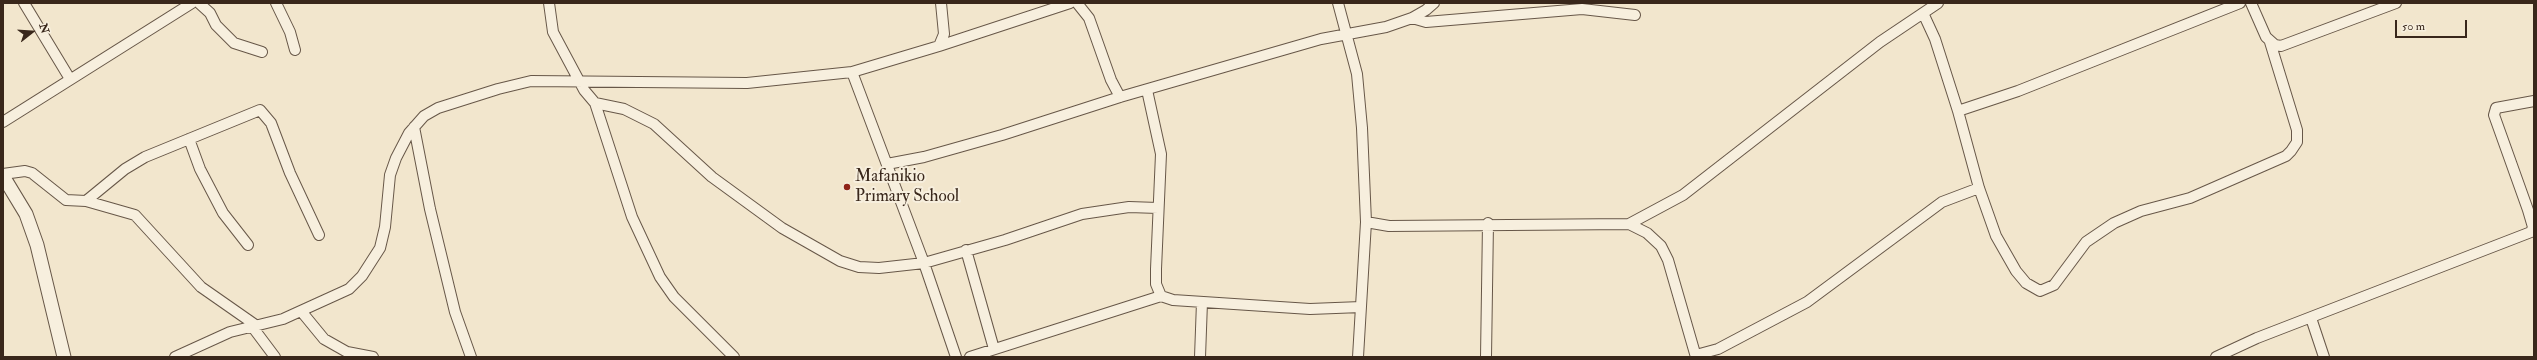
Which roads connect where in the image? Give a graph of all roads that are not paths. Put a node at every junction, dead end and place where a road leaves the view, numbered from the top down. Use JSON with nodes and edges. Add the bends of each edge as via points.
{"nodes":[{"id":1,"x":24,"y":3,"type":"edge"},
{"id":2,"x":192,"y":3,"type":"edge"},
{"id":3,"x":199,"y":3,"type":"edge"},
{"id":4,"x":276,"y":3,"type":"edge"},
{"id":5,"x":549,"y":3,"type":"edge"},
{"id":6,"x":941,"y":3,"type":"edge"},
{"id":7,"x":1070,"y":3,"type":"edge"},
{"id":8,"x":1077,"y":3,"type":"edge"},
{"id":9,"x":1338,"y":3,"type":"edge"},
{"id":10,"x":1434,"y":3,"type":"edge"},
{"id":11,"x":1938,"y":3,"type":"edge"},
{"id":12,"x":2240,"y":3,"type":"edge"},
{"id":13,"x":2251,"y":3,"type":"edge"},
{"id":14,"x":2396,"y":3,"type":"edge"},
{"id":15,"x":1043,"y":7,"type":"edge"},
{"id":16,"x":1923,"y":13,"type":"junction"},
{"id":17,"x":1635,"y":15,"type":"dead end"},
{"id":18,"x":1412,"y":18,"type":"junction"},
{"id":19,"x":1346,"y":35,"type":"junction"},
{"id":20,"x":2270,"y":42,"type":"junction"},
{"id":21,"x":939,"y":46,"type":"junction"},
{"id":22,"x":294,"y":50,"type":"dead end"},
{"id":23,"x":262,"y":52,"type":"dead end"},
{"id":24,"x":852,"y":72,"type":"junction"},
{"id":25,"x":70,"y":79,"type":"junction"},
{"id":26,"x":579,"y":80,"type":"junction"},
{"id":27,"x":1147,"y":90,"type":"junction"},
{"id":28,"x":1120,"y":97,"type":"junction"},
{"id":29,"x":2534,"y":101,"type":"edge"},
{"id":30,"x":595,"y":103,"type":"junction"},
{"id":31,"x":1958,"y":111,"type":"junction"},
{"id":32,"x":3,"y":122,"type":"edge"},
{"id":33,"x":414,"y":127,"type":"junction"},
{"id":34,"x":189,"y":139,"type":"junction"},
{"id":35,"x":887,"y":164,"type":"junction"},
{"id":36,"x":3,"y":175,"type":"edge"},
{"id":37,"x":1979,"y":188,"type":"junction"},
{"id":38,"x":86,"y":201,"type":"junction"},
{"id":39,"x":1158,"y":208,"type":"junction"},
{"id":40,"x":1366,"y":222,"type":"junction"},
{"id":41,"x":1488,"y":223,"type":"junction"},
{"id":42,"x":1629,"y":224,"type":"junction"},
{"id":43,"x":320,"y":235,"type":"dead end"},
{"id":44,"x":248,"y":245,"type":"dead end"},
{"id":45,"x":966,"y":250,"type":"junction"},
{"id":46,"x":924,"y":263,"type":"junction"},
{"id":47,"x":1161,"y":296,"type":"junction"},
{"id":48,"x":1202,"y":302,"type":"junction"},
{"id":49,"x":1361,"y":307,"type":"junction"},
{"id":50,"x":301,"y":312,"type":"junction"},
{"id":51,"x":2311,"y":318,"type":"junction"},
{"id":52,"x":252,"y":325,"type":"junction"},
{"id":53,"x":994,"y":349,"type":"junction"},
{"id":54,"x":1696,"y":356,"type":"edge"},
{"id":55,"x":64,"y":357,"type":"edge"},
{"id":56,"x":175,"y":357,"type":"edge"},
{"id":57,"x":275,"y":357,"type":"edge"},
{"id":58,"x":373,"y":357,"type":"edge"},
{"id":59,"x":471,"y":357,"type":"edge"},
{"id":60,"x":734,"y":357,"type":"edge"},
{"id":61,"x":956,"y":357,"type":"edge"},
{"id":62,"x":970,"y":357,"type":"edge"},
{"id":63,"x":1200,"y":357,"type":"edge"},
{"id":64,"x":1358,"y":357,"type":"edge"},
{"id":65,"x":1486,"y":357,"type":"edge"},
{"id":66,"x":2216,"y":357,"type":"edge"},
{"id":67,"x":2324,"y":357,"type":"edge"}],
"edges":[{"from":1,"to":25,"type":"street"},
{"from":2,"to":25,"type":"street"},
{"from":3,"to":23,"type":"street","via":[[210,13],[216,25],[234,42]]},
{"from":4,"to":22,"type":"street","via":[[290,32]]},
{"from":5,"to":26,"type":"street","via":[[553,32]]},
{"from":6,"to":21,"type":"street","via":[[944,34]]},
{"from":7,"to":15,"type":"street"},
{"from":8,"to":28,"type":"street","via":[[1089,18],[1111,80]]},
{"from":9,"to":19,"type":"street"},
{"from":10,"to":18,"type":"street"},
{"from":11,"to":16,"type":"street"},
{"from":12,"to":31,"type":"street"},
{"from":13,"to":20,"type":"street"},
{"from":14,"to":20,"type":"street","via":[[2281,46]]},
{"from":15,"to":21,"type":"street"},
{"from":16,"to":31,"type":"street","via":[[1935,39]]},
{"from":16,"to":42,"type":"street","via":[[1880,42],[1683,195]]},
{"from":17,"to":18,"type":"street","via":[[1582,9],[1426,22]]},
{"from":18,"to":19,"type":"street","via":[[1386,27]]},
{"from":19,"to":27,"type":"street","via":[[1321,39]]},
{"from":19,"to":40,"type":"street","via":[[1357,74]]},
{"from":20,"to":37,"type":"street","via":[[2297,130],[2297,142],[2291,151],[2286,156],[2190,198],[2141,211],[2114,223],[2086,242],[2054,285],[2048,289],[2035,290],[2016,271],[1996,236]]},
{"from":21,"to":24,"type":"street"},
{"from":24,"to":26,"type":"street","via":[[746,83],[673,84]]},
{"from":24,"to":35,"type":"street"},
{"from":25,"to":32,"type":"street"},
{"from":26,"to":30,"type":"street"},
{"from":26,"to":33,"type":"street","via":[[530,81],[498,89],[438,108],[424,116]]},
{"from":27,"to":28,"type":"street"},
{"from":27,"to":39,"type":"street","via":[[1161,154]]},
{"from":28,"to":35,"type":"street","via":[[924,157]]},
{"from":29,"to":51,"type":"street","via":[[2496,108],[2494,115],[2532,221],[2531,232]]},
{"from":30,"to":46,"type":"street","via":[[624,109],[654,124],[712,176],[782,228],[840,261],[859,267],[879,268]]},
{"from":30,"to":60,"type":"street","via":[[632,217],[660,276],[674,297]]},
{"from":31,"to":37,"type":"street"},
{"from":33,"to":50,"type":"street","via":[[396,158],[390,175],[385,227],[380,248],[371,265],[348,288]]},
{"from":33,"to":59,"type":"street","via":[[430,210],[455,312]]},
{"from":34,"to":38,"type":"street","via":[[134,163]]},
{"from":34,"to":43,"type":"street","via":[[263,111],[271,122]]},
{"from":34,"to":44,"type":"street","via":[[200,169],[223,213]]},
{"from":35,"to":46,"type":"street"},
{"from":36,"to":38,"type":"street","via":[[25,171],[32,173],[66,200]]},
{"from":36,"to":55,"type":"street","via":[[26,214],[37,245]]},
{"from":37,"to":54,"type":"street","via":[[1942,202],[1807,302],[1718,349]]},
{"from":38,"to":52,"type":"street","via":[[126,211],[141,219],[193,279]]},
{"from":39,"to":45,"type":"street","via":[[1129,207],[1082,214],[1005,240]]},
{"from":39,"to":47,"type":"street","via":[[1156,276]]},
{"from":40,"to":41,"type":"street","via":[[1389,226]]},
{"from":40,"to":49,"type":"street"},
{"from":41,"to":42,"type":"street"},
{"from":41,"to":65,"type":"street"},
{"from":42,"to":54,"type":"street","via":[[1647,233],[1661,246],[1668,260]]},
{"from":45,"to":46,"type":"street"},
{"from":45,"to":53,"type":"street"},
{"from":46,"to":61,"type":"street"},
{"from":47,"to":48,"type":"street","via":[[1165,300]]},
{"from":47,"to":53,"type":"street"},
{"from":48,"to":49,"type":"street","via":[[1315,309]]},
{"from":48,"to":63,"type":"street"},
{"from":49,"to":64,"type":"street"},
{"from":50,"to":52,"type":"street","via":[[283,319]]},
{"from":50,"to":58,"type":"street","via":[[324,339],[347,352]]},
{"from":51,"to":66,"type":"street","via":[[2257,338]]},
{"from":51,"to":67,"type":"street"},
{"from":52,"to":56,"type":"street"},
{"from":52,"to":57,"type":"street"},
{"from":53,"to":62,"type":"street"}]}
